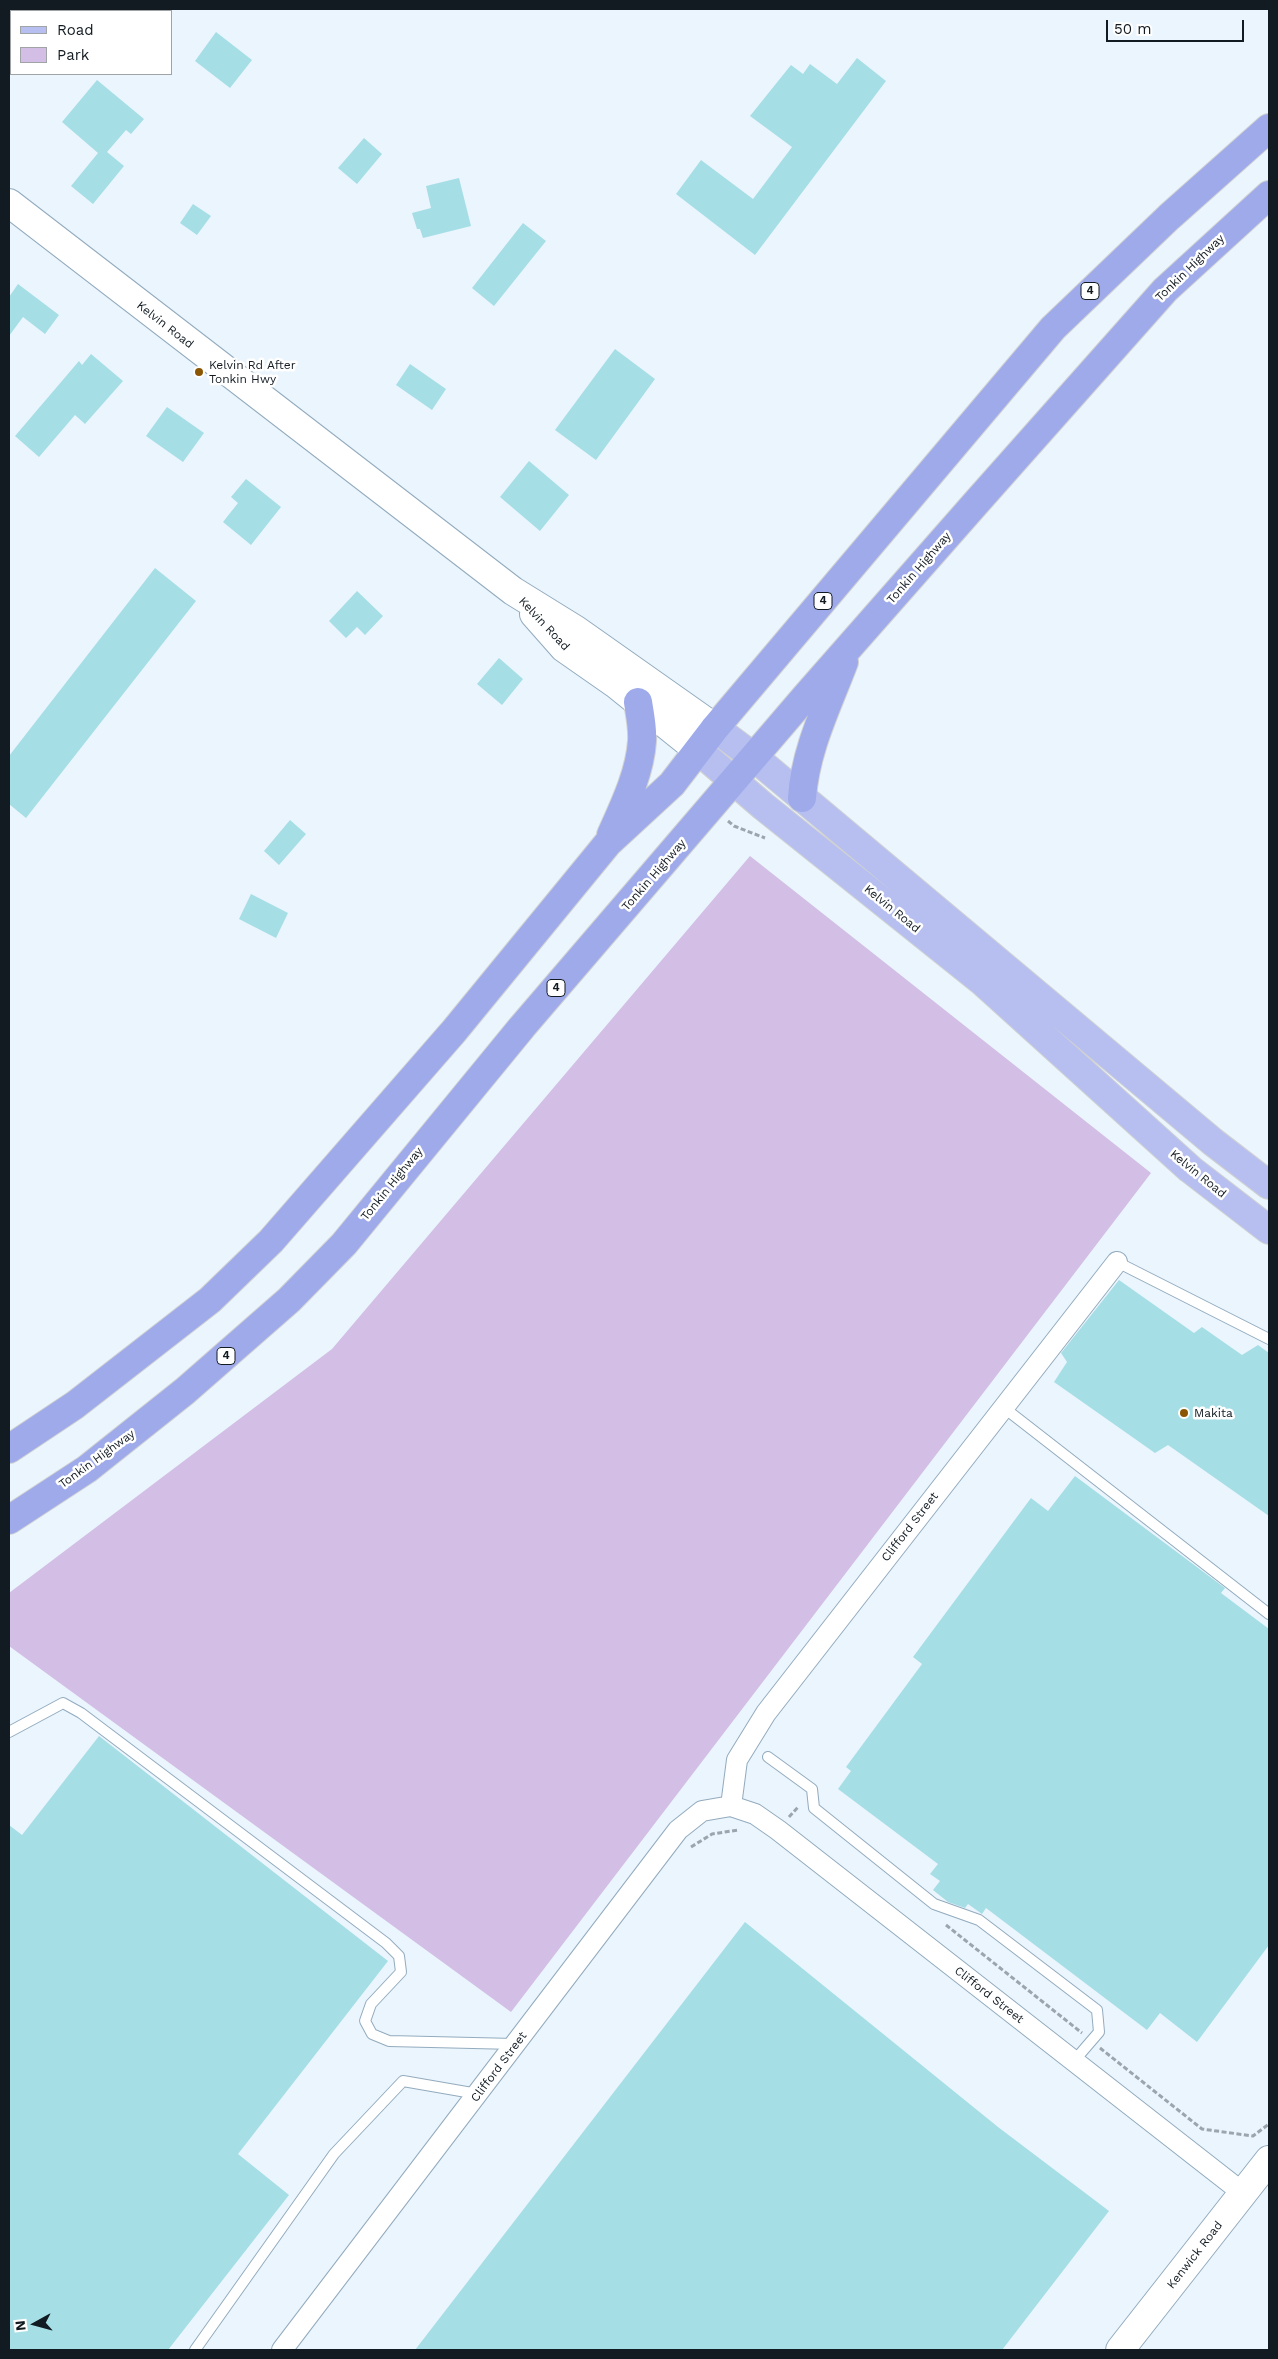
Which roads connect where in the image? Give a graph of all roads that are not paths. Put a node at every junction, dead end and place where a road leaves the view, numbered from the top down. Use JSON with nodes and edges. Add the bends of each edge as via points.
{"nodes":[{"id":1,"x":1269,"y":128,"type":"edge"},
{"id":2,"x":1269,"y":195,"type":"edge"},
{"id":3,"x":9,"y":204,"type":"edge"},
{"id":4,"x":513,"y":591,"type":"junction"},
{"id":5,"x":851,"y":645,"type":"junction"},
{"id":6,"x":638,"y":702,"type":"junction"},
{"id":7,"x":715,"y":728,"type":"junction"},
{"id":8,"x":699,"y":751,"type":"junction"},
{"id":9,"x":754,"y":758,"type":"junction"},
{"id":10,"x":734,"y":782,"type":"junction"},
{"id":11,"x":802,"y":798,"type":"junction"},
{"id":12,"x":608,"y":843,"type":"junction"},
{"id":13,"x":1269,"y":1184,"type":"edge"},
{"id":14,"x":1269,"y":1230,"type":"edge"},
{"id":15,"x":1117,"y":1262,"type":"joint"},
{"id":16,"x":1269,"y":1339,"type":"edge"},
{"id":17,"x":1003,"y":1406,"type":"junction"},
{"id":18,"x":9,"y":1449,"type":"edge"},
{"id":19,"x":9,"y":1520,"type":"edge"},
{"id":20,"x":1269,"y":1614,"type":"edge"},
{"id":21,"x":9,"y":1732,"type":"edge"},
{"id":22,"x":768,"y":1757,"type":"dead end"},
{"id":23,"x":731,"y":1806,"type":"junction"},
{"id":24,"x":516,"y":2044,"type":"junction"},
{"id":25,"x":1074,"y":2061,"type":"junction"},
{"id":26,"x":478,"y":2094,"type":"junction"},
{"id":27,"x":1269,"y":2160,"type":"edge"},
{"id":28,"x":1243,"y":2193,"type":"junction"},
{"id":29,"x":195,"y":2350,"type":"edge"},
{"id":30,"x":282,"y":2350,"type":"edge"},
{"id":31,"x":1120,"y":2350,"type":"edge"}],
"edges":[{"from":1,"to":7,"type":"highway","number":"4","via":[[1053,328]]},
{"from":2,"to":5,"type":"highway","name":"Tonkin Highway","number":"4","via":[[1165,290]]},
{"from":3,"to":4,"type":"main road","name":"Kelvin Road"},
{"from":4,"to":6,"type":"main road","name":"Kelvin Road","via":[[564,648]]},
{"from":4,"to":7,"type":"main road","name":"Kelvin Road","via":[[576,630]]},
{"from":5,"to":9,"type":"highway","name":"Tonkin Highway","number":"4"},
{"from":5,"to":11,"type":"highway","via":[[810,750]]},
{"from":6,"to":8,"type":"main road","name":"Kelvin Road"},
{"from":6,"to":12,"type":"highway","via":[[641,751],[627,799]]},
{"from":7,"to":8,"type":"highway","number":"4"},
{"from":7,"to":9,"type":"main road","name":"Kelvin Road"},
{"from":8,"to":10,"type":"main road","name":"Kelvin Road"},
{"from":8,"to":12,"type":"highway","number":"4","via":[[672,784]]},
{"from":9,"to":10,"type":"highway","name":"Tonkin Highway","number":"4"},
{"from":9,"to":11,"type":"main road","name":"Kelvin Road"},
{"from":10,"to":14,"type":"main road","name":"Kelvin Road","via":[[983,982],[1190,1169]]},
{"from":10,"to":19,"type":"highway","name":"Tonkin Highway","number":"4","via":[[522,1027],[344,1244],[289,1300],[87,1469]]},
{"from":11,"to":13,"type":"main road","name":"Kelvin Road","via":[[1206,1136]]},
{"from":12,"to":18,"type":"highway","number":"4","via":[[454,1031],[271,1241],[203,1306],[75,1405]]},
{"from":15,"to":16,"type":"lane"},
{"from":15,"to":17,"type":"street","name":"Clifford Street"},
{"from":17,"to":20,"type":"lane"},
{"from":17,"to":23,"type":"street","name":"Clifford Street","via":[[766,1713],[737,1760]]},
{"from":21,"to":24,"type":"lane","via":[[63,1703],[81,1713],[386,1943],[399,1956],[401,1972],[371,2004],[365,2021],[372,2034],[389,2041]]},
{"from":22,"to":25,"type":"lane","via":[[812,1789],[814,1808],[934,1904],[979,1920],[1097,2010],[1099,2032]]},
{"from":23,"to":24,"type":"street","name":"Clifford Street","via":[[702,1811],[678,1830]]},
{"from":23,"to":25,"type":"street","name":"Clifford Street","via":[[754,1814],[778,1830]]},
{"from":24,"to":26,"type":"street","name":"Clifford Street"},
{"from":25,"to":28,"type":"street","name":"Clifford Street"},
{"from":26,"to":29,"type":"lane","via":[[403,2081],[334,2154]]},
{"from":26,"to":30,"type":"street","name":"Clifford Street"},
{"from":27,"to":28,"type":"main road","name":"Kenwick Road"},
{"from":28,"to":31,"type":"main road","name":"Kenwick Road"}]}
